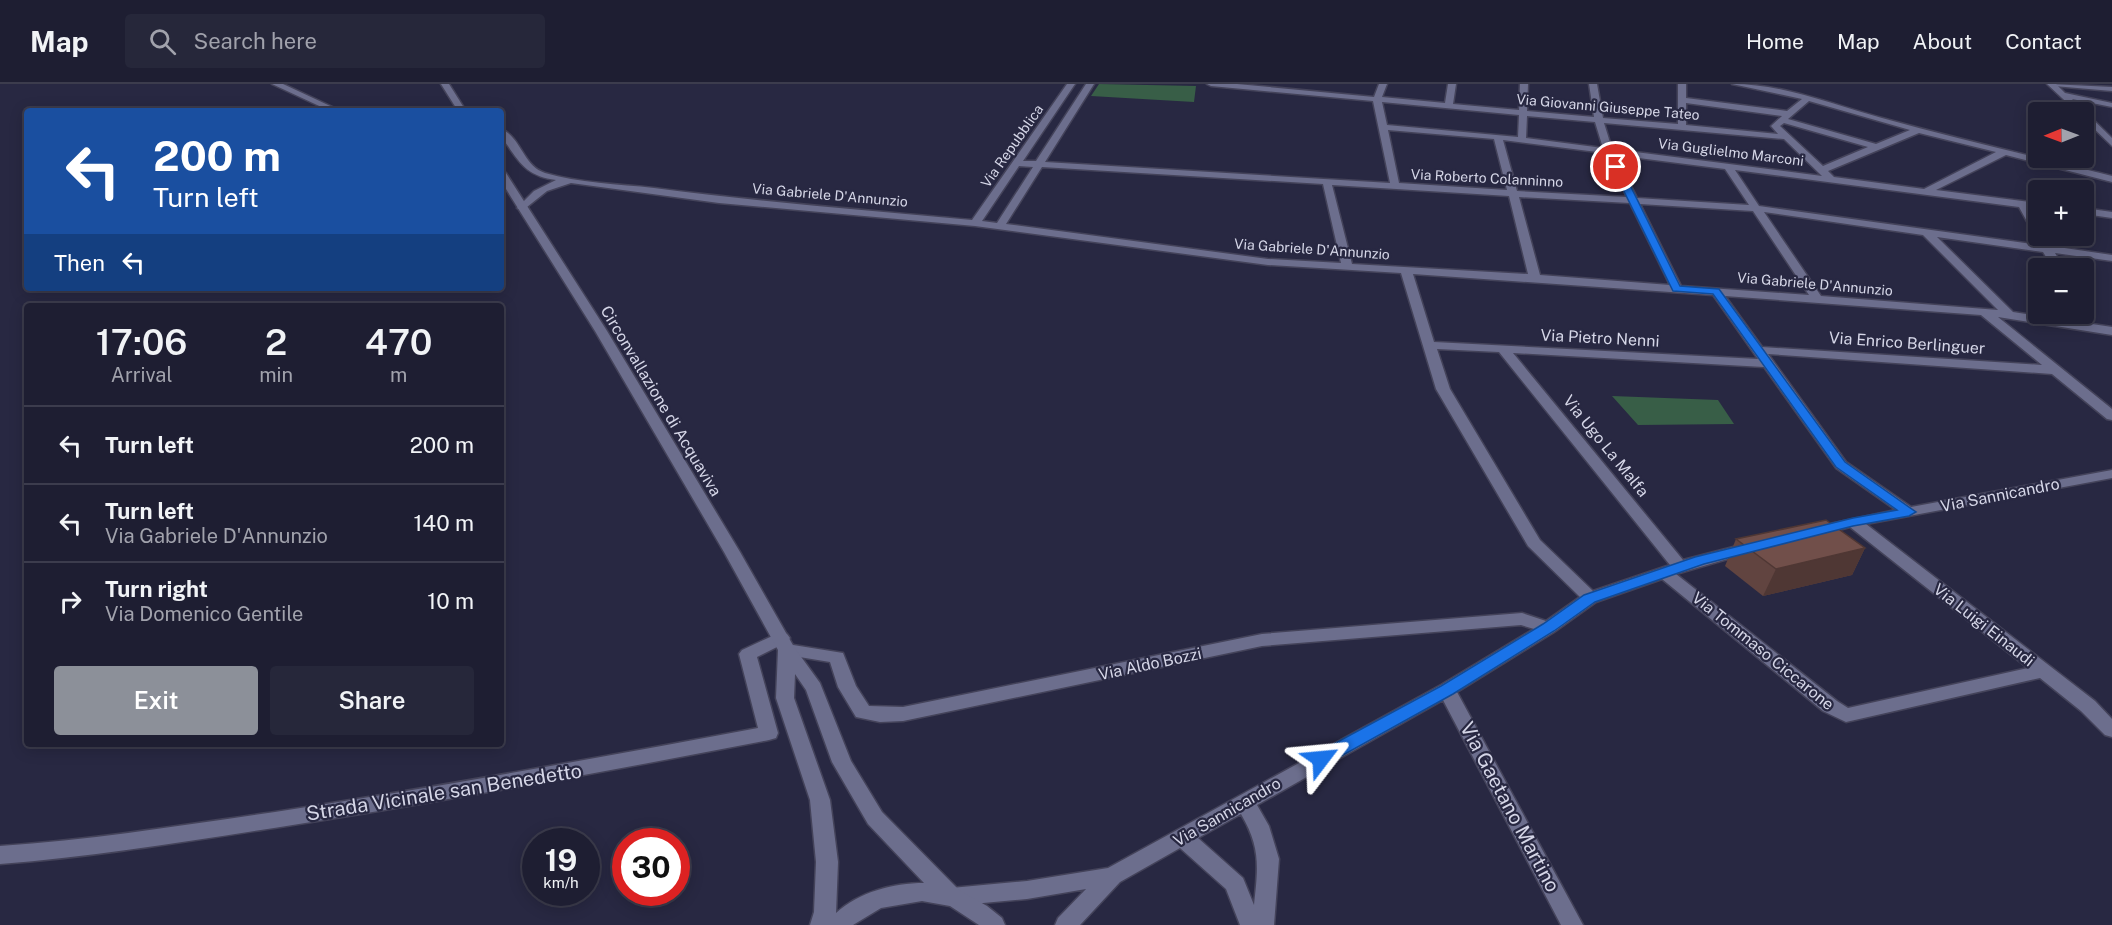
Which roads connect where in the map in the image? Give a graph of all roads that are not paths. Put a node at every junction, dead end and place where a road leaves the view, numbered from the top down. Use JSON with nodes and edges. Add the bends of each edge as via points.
{"nodes":[{"id":1,"x":276,"y":84,"type":"edge"},
{"id":2,"x":445,"y":84,"type":"edge"},
{"id":3,"x":1071,"y":84,"type":"edge"},
{"id":4,"x":1090,"y":84,"type":"edge"},
{"id":5,"x":1211,"y":84,"type":"edge"},
{"id":6,"x":1383,"y":84,"type":"edge"},
{"id":7,"x":1452,"y":84,"type":"edge"},
{"id":8,"x":1524,"y":84,"type":"edge"},
{"id":9,"x":1593,"y":84,"type":"edge"},
{"id":10,"x":1682,"y":84,"type":"edge"},
{"id":11,"x":1736,"y":84,"type":"edge"},
{"id":12,"x":2053,"y":84,"type":"edge"},
{"id":13,"x":1296,"y":88,"type":"edge"},
{"id":14,"x":1774,"y":88,"type":"edge"},
{"id":15,"x":2112,"y":89,"type":"edge"},
{"id":16,"x":2063,"y":95,"type":"junction"},
{"id":17,"x":1808,"y":98,"type":"junction"},
{"id":18,"x":1377,"y":99,"type":"junction"},
{"id":19,"x":1682,"y":100,"type":"junction"},
{"id":20,"x":2070,"y":102,"type":"edge"},
{"id":21,"x":2112,"y":105,"type":"edge"},
{"id":22,"x":1449,"y":106,"type":"junction"},
{"id":23,"x":330,"y":108,"type":"edge"},
{"id":24,"x":460,"y":108,"type":"edge"},
{"id":25,"x":1524,"y":113,"type":"junction"},
{"id":26,"x":1785,"y":117,"type":"junction"},
{"id":27,"x":1599,"y":120,"type":"junction"},
{"id":28,"x":2094,"y":126,"type":"edge"},
{"id":29,"x":1383,"y":127,"type":"junction"},
{"id":30,"x":1682,"y":128,"type":"junction"},
{"id":31,"x":1917,"y":130,"type":"junction"},
{"id":32,"x":504,"y":134,"type":"edge"},
{"id":33,"x":1498,"y":137,"type":"junction"},
{"id":34,"x":1786,"y":137,"type":"junction"},
{"id":35,"x":1522,"y":140,"type":"junction"},
{"id":36,"x":2112,"y":143,"type":"edge"},
{"id":37,"x":1876,"y":147,"type":"junction"},
{"id":38,"x":1608,"y":150,"type":"junction"},
{"id":39,"x":2004,"y":152,"type":"junction"},
{"id":40,"x":1017,"y":163,"type":"junction"},
{"id":41,"x":1038,"y":165,"type":"junction"},
{"id":42,"x":1727,"y":165,"type":"junction"},
{"id":43,"x":1821,"y":170,"type":"junction"},
{"id":44,"x":504,"y":178,"type":"edge"},
{"id":45,"x":1830,"y":178,"type":"junction"},
{"id":46,"x":2112,"y":179,"type":"edge"},
{"id":47,"x":571,"y":180,"type":"junction"},
{"id":48,"x":1327,"y":183,"type":"junction"},
{"id":49,"x":1395,"y":186,"type":"junction"},
{"id":50,"x":1927,"y":191,"type":"junction"},
{"id":51,"x":1512,"y":193,"type":"junction"},
{"id":52,"x":1634,"y":201,"type":"junction"},
{"id":53,"x":2022,"y":203,"type":"junction"},
{"id":54,"x":2028,"y":204,"type":"edge"},
{"id":55,"x":522,"y":208,"type":"junction"},
{"id":56,"x":1755,"y":208,"type":"junction"},
{"id":57,"x":2094,"y":212,"type":"edge"},
{"id":58,"x":2028,"y":214,"type":"edge"},
{"id":59,"x":2112,"y":215,"type":"edge"},
{"id":60,"x":975,"y":223,"type":"junction"},
{"id":61,"x":999,"y":226,"type":"junction"},
{"id":62,"x":1926,"y":232,"type":"junction"},
{"id":63,"x":2046,"y":246,"type":"edge"},
{"id":64,"x":2048,"y":249,"type":"junction"},
{"id":65,"x":2053,"y":258,"type":"edge"},
{"id":66,"x":2112,"y":258,"type":"edge"},
{"id":67,"x":1347,"y":267,"type":"junction"},
{"id":68,"x":1406,"y":270,"type":"junction"},
{"id":69,"x":1535,"y":278,"type":"junction"},
{"id":70,"x":1677,"y":288,"type":"junction"},
{"id":71,"x":1716,"y":291,"type":"junction"},
{"id":72,"x":1817,"y":299,"type":"junction"},
{"id":73,"x":1984,"y":312,"type":"junction"},
{"id":74,"x":2008,"y":315,"type":"junction"},
{"id":75,"x":2088,"y":326,"type":"joint"},
{"id":76,"x":2112,"y":331,"type":"edge"},
{"id":77,"x":1430,"y":345,"type":"junction"},
{"id":78,"x":1503,"y":349,"type":"junction"},
{"id":79,"x":1758,"y":350,"type":"junction"},
{"id":80,"x":1768,"y":363,"type":"junction"},
{"id":81,"x":2055,"y":370,"type":"junction"},
{"id":82,"x":2112,"y":416,"type":"edge"},
{"id":83,"x":2112,"y":474,"type":"edge"},
{"id":84,"x":1909,"y":512,"type":"junction"},
{"id":85,"x":1853,"y":522,"type":"junction"},
{"id":86,"x":1798,"y":536,"type":"edge"},
{"id":87,"x":1765,"y":544,"type":"edge"},
{"id":88,"x":1672,"y":569,"type":"junction"},
{"id":89,"x":1590,"y":598,"type":"junction"},
{"id":90,"x":1548,"y":628,"type":"junction"},
{"id":91,"x":784,"y":644,"type":"junction"},
{"id":92,"x":2043,"y":671,"type":"junction"},
{"id":93,"x":1447,"y":690,"type":"junction"},
{"id":94,"x":2112,"y":730,"type":"edge"},
{"id":95,"x":1244,"y":802,"type":"junction"},
{"id":96,"x":1183,"y":838,"type":"junction"},
{"id":97,"x":0,"y":855,"type":"edge"},
{"id":98,"x":1112,"y":876,"type":"junction"},
{"id":99,"x":951,"y":897,"type":"junction"},
{"id":100,"x":821,"y":925,"type":"edge"},
{"id":101,"x":838,"y":925,"type":"edge"},
{"id":102,"x":994,"y":925,"type":"edge"},
{"id":103,"x":1066,"y":925,"type":"edge"},
{"id":104,"x":1251,"y":925,"type":"edge"},
{"id":105,"x":1263,"y":925,"type":"edge"},
{"id":106,"x":1572,"y":925,"type":"edge"}],
"edges":[{"from":1,"to":23,"type":"street"},
{"from":2,"to":24,"type":"street"},
{"from":3,"to":40,"type":"street","name":"Via Repubblica"},
{"from":4,"to":41,"type":"street","name":"Via Repubblica"},
{"from":5,"to":13,"type":"street","name":"Via Giovanni Giuseppe Tateo"},
{"from":6,"to":18,"type":"street"},
{"from":7,"to":22,"type":"street"},
{"from":8,"to":25,"type":"street"},
{"from":9,"to":27,"type":"street"},
{"from":10,"to":19,"type":"street"},
{"from":11,"to":14,"type":"street"},
{"from":12,"to":15,"type":"street"},
{"from":12,"to":16,"type":"street"},
{"from":13,"to":18,"type":"street","name":"Via Giovanni Giuseppe Tateo"},
{"from":14,"to":17,"type":"street"},
{"from":16,"to":20,"type":"street"},
{"from":16,"to":21,"type":"street"},
{"from":17,"to":26,"type":"street"},
{"from":17,"to":31,"type":"street"},
{"from":18,"to":22,"type":"street","name":"Via Giovanni Giuseppe Tateo"},
{"from":18,"to":29,"type":"street"},
{"from":19,"to":26,"type":"street"},
{"from":19,"to":30,"type":"street"},
{"from":22,"to":25,"type":"street","name":"Via Giovanni Giuseppe Tateo"},
{"from":25,"to":27,"type":"street","name":"Via Giovanni Giuseppe Tateo"},
{"from":25,"to":35,"type":"street"},
{"from":26,"to":34,"type":"street","via":[[1776,126]]},
{"from":26,"to":37,"type":"street"},
{"from":27,"to":30,"type":"street","name":"Via Giovanni Giuseppe Tateo"},
{"from":27,"to":38,"type":"street"},
{"from":28,"to":36,"type":"street"},
{"from":29,"to":33,"type":"street","name":"Via Guglielmo Marconi"},
{"from":29,"to":49,"type":"street"},
{"from":30,"to":34,"type":"street","name":"Via Giovanni Giuseppe Tateo"},
{"from":31,"to":37,"type":"street"},
{"from":31,"to":39,"type":"street"},
{"from":32,"to":47,"type":"street","via":[[528,169]]},
{"from":33,"to":35,"type":"street","name":"Via Guglielmo Marconi"},
{"from":33,"to":51,"type":"street"},
{"from":34,"to":43,"type":"street"},
{"from":35,"to":38,"type":"street","name":"Via Guglielmo Marconi"},
{"from":37,"to":43,"type":"street"},
{"from":38,"to":42,"type":"street","name":"Via Guglielmo Marconi"},
{"from":38,"to":52,"type":"street"},
{"from":39,"to":46,"type":"street"},
{"from":39,"to":50,"type":"street"},
{"from":40,"to":41,"type":"street","name":"Via Roberto Colanninno"},
{"from":40,"to":60,"type":"street","name":"Via Repubblica"},
{"from":41,"to":48,"type":"street","name":"Via Roberto Colanninno"},
{"from":41,"to":61,"type":"street","name":"Via Repubblica"},
{"from":42,"to":45,"type":"street","name":"Via Guglielmo Marconi"},
{"from":42,"to":56,"type":"street"},
{"from":43,"to":45,"type":"street"},
{"from":44,"to":55,"type":"street","name":"Circonvallazione di Acquaviva"},
{"from":45,"to":50,"type":"street","name":"Via Guglielmo Marconi"},
{"from":47,"to":55,"type":"street","name":"Via Gabriele D'Annunzio","via":[[542,189]]},
{"from":47,"to":60,"type":"street","name":"Via Gabriele D'Annunzio","via":[[719,200]]},
{"from":48,"to":49,"type":"street","name":"Via Roberto Colanninno"},
{"from":48,"to":67,"type":"street"},
{"from":49,"to":51,"type":"street","name":"Via Roberto Colanninno"},
{"from":50,"to":53,"type":"street","name":"Via Guglielmo Marconi"},
{"from":51,"to":52,"type":"street","name":"Via Roberto Colanninno"},
{"from":51,"to":69,"type":"street"},
{"from":52,"to":56,"type":"street","name":"Via Roberto Colanninno"},
{"from":52,"to":70,"type":"street"},
{"from":53,"to":54,"type":"street","name":"Via Guglielmo Marconi"},
{"from":53,"to":58,"type":"street"},
{"from":55,"to":91,"type":"street","name":"Circonvallazione di Acquaviva","via":[[601,331]]},
{"from":56,"to":62,"type":"street","name":"Via Roberto Colanninno"},
{"from":56,"to":72,"type":"street"},
{"from":57,"to":59,"type":"street"},
{"from":60,"to":61,"type":"street","name":"Via Gabriele D'Annunzio"},
{"from":61,"to":67,"type":"street","name":"Via Gabriele D'Annunzio","via":[[1221,258]]},
{"from":62,"to":64,"type":"street","name":"Via Roberto Colanninno"},
{"from":62,"to":74,"type":"street"},
{"from":63,"to":64,"type":"street"},
{"from":64,"to":65,"type":"street"},
{"from":64,"to":66,"type":"street","name":"Via Roberto Colanninno"},
{"from":67,"to":68,"type":"street","name":"Via Gabriele D'Annunzio"},
{"from":68,"to":69,"type":"street","name":"Via Gabriele D'Annunzio"},
{"from":68,"to":77,"type":"street"},
{"from":69,"to":70,"type":"street","name":"Via Gabriele D'Annunzio"},
{"from":70,"to":71,"type":"street","name":"Via Gabriele D'Annunzio"},
{"from":71,"to":72,"type":"street","name":"Via Gabriele D'Annunzio"},
{"from":71,"to":79,"type":"street"},
{"from":72,"to":73,"type":"street","name":"Via Gabriele D'Annunzio"},
{"from":73,"to":74,"type":"street","name":"Via Gabriele D'Annunzio"},
{"from":73,"to":81,"type":"street"},
{"from":74,"to":75,"type":"street","name":"Via Gabriele D'Annunzio"},
{"from":75,"to":76,"type":"street","name":"Via Gabriele D'Annunzio"},
{"from":77,"to":78,"type":"street","name":"Via Pietro Nenni"},
{"from":77,"to":89,"type":"street","via":[[1443,389],[1534,543]]},
{"from":78,"to":80,"type":"street","name":"Via Pietro Nenni"},
{"from":78,"to":88,"type":"street","name":"Via Ugo La Malfa"},
{"from":79,"to":80,"type":"street"},
{"from":79,"to":81,"type":"street","name":"Via Enrico Berlinguer"},
{"from":80,"to":84,"type":"street","via":[[1841,465]]},
{"from":81,"to":82,"type":"street"},
{"from":83,"to":84,"type":"street","name":"Via Sannicandro"},
{"from":84,"to":85,"type":"street","name":"Via Sannicandro"},
{"from":85,"to":86,"type":"street","name":"Via Sannicandro"},
{"from":85,"to":92,"type":"street","name":"Via Luigi Einaudi"},
{"from":87,"to":88,"type":"street","name":"Via Sannicandro"},
{"from":88,"to":89,"type":"street","name":"Via Sannicandro"},
{"from":88,"to":92,"type":"street","name":"Via Tommaso Ciccarone","via":[[1830,706],[1846,715]]},
{"from":89,"to":90,"type":"street","name":"Via Sannicandro"},
{"from":90,"to":91,"type":"street","name":"Via Aldo Bozzi","via":[[1522,619],[1262,640],[880,715],[863,711],[848,687],[837,657]]},
{"from":90,"to":93,"type":"street","name":"Via Sannicandro"},
{"from":91,"to":97,"type":"street","name":"Strada Vicinale san Benedetto","via":[[748,654],[769,733],[560,773],[305,815],[57,851]]},
{"from":91,"to":99,"type":"street","name":"Circonvallazione di Acquaviva","via":[[814,688],[842,762],[874,818]]},
{"from":91,"to":100,"type":"street","via":[[785,698],[820,800],[827,862]]},
{"from":92,"to":94,"type":"street","name":"Via Luigi Einaudi"},
{"from":93,"to":95,"type":"street","name":"Via Sannicandro"},
{"from":93,"to":106,"type":"street","name":"Via Gaetano Martino"},
{"from":95,"to":96,"type":"street","name":"Via Sannicandro"},
{"from":95,"to":105,"type":"street","via":[[1260,826],[1269,859]]},
{"from":96,"to":98,"type":"street","name":"Via Sannicandro"},
{"from":96,"to":104,"type":"street","via":[[1235,884]]},
{"from":98,"to":99,"type":"street"},
{"from":98,"to":103,"type":"street"},
{"from":99,"to":101,"type":"street","via":[[924,892],[895,895],[867,904]]},
{"from":99,"to":102,"type":"street","via":[[979,910]]}]}
